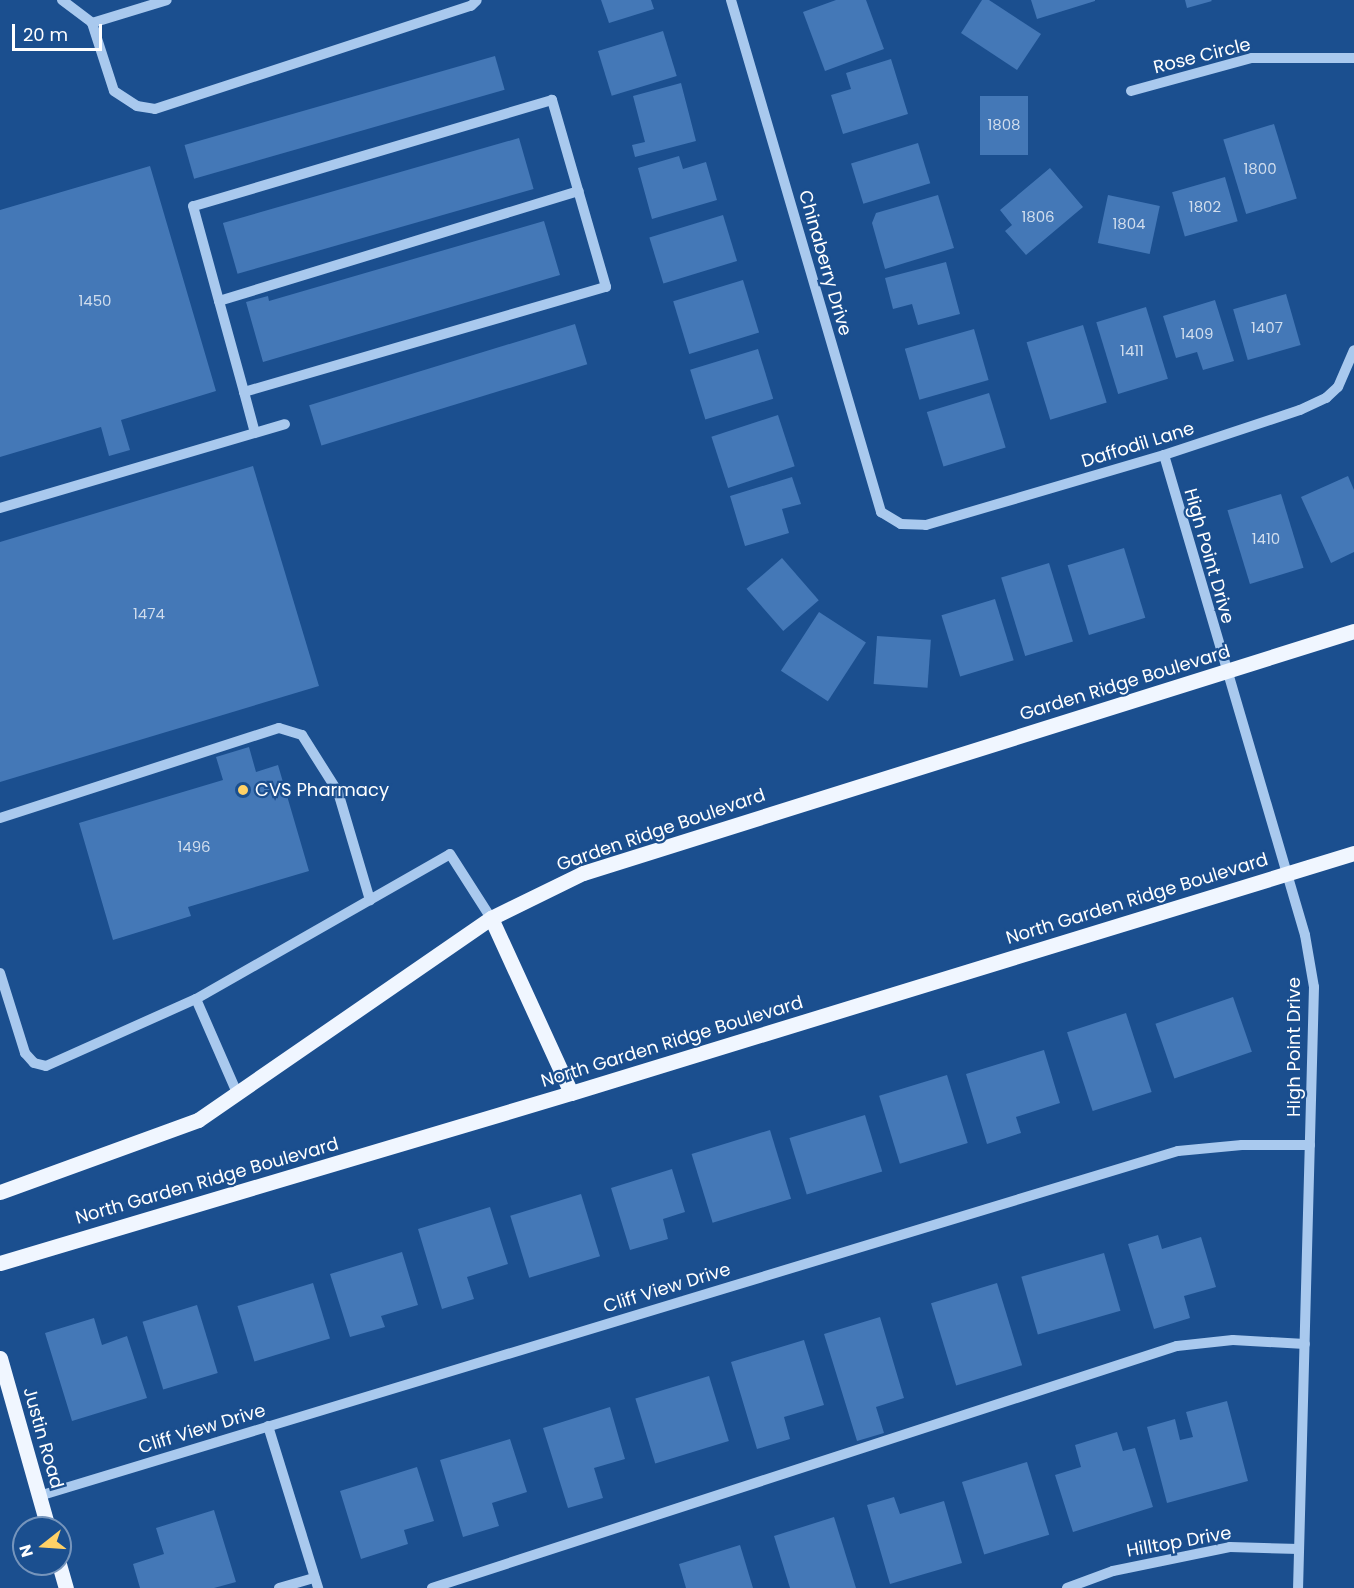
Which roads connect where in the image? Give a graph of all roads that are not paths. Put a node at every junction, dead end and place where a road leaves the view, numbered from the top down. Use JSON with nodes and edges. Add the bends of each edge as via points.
{"nodes":[{"id":1,"x":62,"y":0,"type":"edge"},
{"id":2,"x":166,"y":0,"type":"edge"},
{"id":3,"x":477,"y":0,"type":"edge"},
{"id":4,"x":731,"y":0,"type":"edge"},
{"id":5,"x":92,"y":23,"type":"junction"},
{"id":6,"x":1354,"y":58,"type":"edge"},
{"id":7,"x":1131,"y":91,"type":"dead end"},
{"id":8,"x":579,"y":191,"type":"junction"},
{"id":9,"x":219,"y":301,"type":"junction"},
{"id":10,"x":1354,"y":350,"type":"edge"},
{"id":11,"x":244,"y":392,"type":"junction"},
{"id":12,"x":285,"y":424,"type":"dead end"},
{"id":13,"x":255,"y":433,"type":"junction"},
{"id":14,"x":1164,"y":455,"type":"junction"},
{"id":15,"x":0,"y":508,"type":"edge"},
{"id":16,"x":901,"y":524,"type":"joint"},
{"id":17,"x":1354,"y":631,"type":"edge"},
{"id":18,"x":1226,"y":673,"type":"junction"},
{"id":19,"x":0,"y":818,"type":"edge"},
{"id":20,"x":1354,"y":853,"type":"edge"},
{"id":21,"x":1286,"y":874,"type":"junction"},
{"id":22,"x":370,"y":900,"type":"junction"},
{"id":23,"x":491,"y":918,"type":"junction"},
{"id":24,"x":0,"y":973,"type":"edge"},
{"id":25,"x":196,"y":999,"type":"junction"},
{"id":26,"x":571,"y":1093,"type":"junction"},
{"id":27,"x":238,"y":1095,"type":"junction"},
{"id":28,"x":1310,"y":1145,"type":"junction"},
{"id":29,"x":0,"y":1192,"type":"edge"},
{"id":30,"x":0,"y":1263,"type":"edge"},
{"id":31,"x":1305,"y":1344,"type":"junction"},
{"id":32,"x":0,"y":1358,"type":"edge"},
{"id":33,"x":268,"y":1426,"type":"junction"},
{"id":34,"x":39,"y":1496,"type":"junction"},
{"id":35,"x":45,"y":1516,"type":"edge"},
{"id":36,"x":1299,"y":1549,"type":"junction"},
{"id":37,"x":316,"y":1583,"type":"edge"},
{"id":38,"x":279,"y":1588,"type":"edge"},
{"id":39,"x":432,"y":1588,"type":"edge"},
{"id":40,"x":1067,"y":1588,"type":"edge"},
{"id":41,"x":1298,"y":1588,"type":"edge"}],
"edges":[{"from":1,"to":5,"type":"street"},
{"from":2,"to":5,"type":"street"},
{"from":3,"to":5,"type":"street","via":[[471,6],[155,109],[137,106],[114,91]]},
{"from":4,"to":16,"type":"street","name":"Chinaberry Drive","via":[[880,512]]},
{"from":6,"to":7,"type":"street","name":"Rose Circle","via":[[1252,58]]},
{"from":8,"to":9,"type":"street"},
{"from":8,"to":9,"type":"street","via":[[552,100],[193,206]]},
{"from":8,"to":11,"type":"street","via":[[606,287]]},
{"from":9,"to":11,"type":"street"},
{"from":10,"to":14,"type":"street","name":"Daffodil Lane","via":[[1347,374],[1326,398]]},
{"from":11,"to":13,"type":"street"},
{"from":12,"to":13,"type":"street"},
{"from":13,"to":15,"type":"street"},
{"from":14,"to":16,"type":"street","name":"Daffodil Lane","via":[[926,525]]},
{"from":14,"to":18,"type":"street","name":"High Point Drive"},
{"from":17,"to":18,"type":"main road","name":"Garden Ridge Boulevard"},
{"from":18,"to":21,"type":"street","name":"High Point Drive"},
{"from":18,"to":23,"type":"main road","name":"Garden Ridge Boulevard","via":[[628,858],[583,873]]},
{"from":19,"to":22,"type":"street","via":[[279,728],[302,735],[338,792]]},
{"from":20,"to":21,"type":"main road","name":"North Garden Ridge Boulevard"},
{"from":21,"to":26,"type":"main road","name":"North Garden Ridge Boulevard"},
{"from":21,"to":28,"type":"street","name":"High Point Drive","via":[[1305,935],[1314,987]]},
{"from":22,"to":23,"type":"street","via":[[450,854]]},
{"from":22,"to":25,"type":"street"},
{"from":23,"to":26,"type":"main road"},
{"from":23,"to":27,"type":"main road","name":"Garden Ridge Boulevard"},
{"from":24,"to":25,"type":"street","via":[[25,1053],[34,1063],[46,1066]]},
{"from":25,"to":27,"type":"street"},
{"from":26,"to":30,"type":"main road","name":"North Garden Ridge Boulevard"},
{"from":27,"to":29,"type":"main road","name":"Garden Ridge Boulevard","via":[[198,1120]]},
{"from":28,"to":31,"type":"street","name":"High Point Drive"},
{"from":28,"to":33,"type":"street","name":"Cliff View Drive","via":[[1242,1145],[1178,1151]]},
{"from":31,"to":36,"type":"street","name":"High Point Drive"},
{"from":31,"to":39,"type":"street","via":[[1233,1340],[1177,1346]]},
{"from":32,"to":34,"type":"main road","name":"Justin Road"},
{"from":33,"to":34,"type":"street","name":"Cliff View Drive"},
{"from":33,"to":37,"type":"street"},
{"from":34,"to":35,"type":"main road","name":"Justin Road"},
{"from":36,"to":40,"type":"street","name":"Hilltop Drive","via":[[1230,1547],[1113,1571]]},
{"from":36,"to":41,"type":"street","name":"High Point Drive"},
{"from":37,"to":38,"type":"street"}]}
